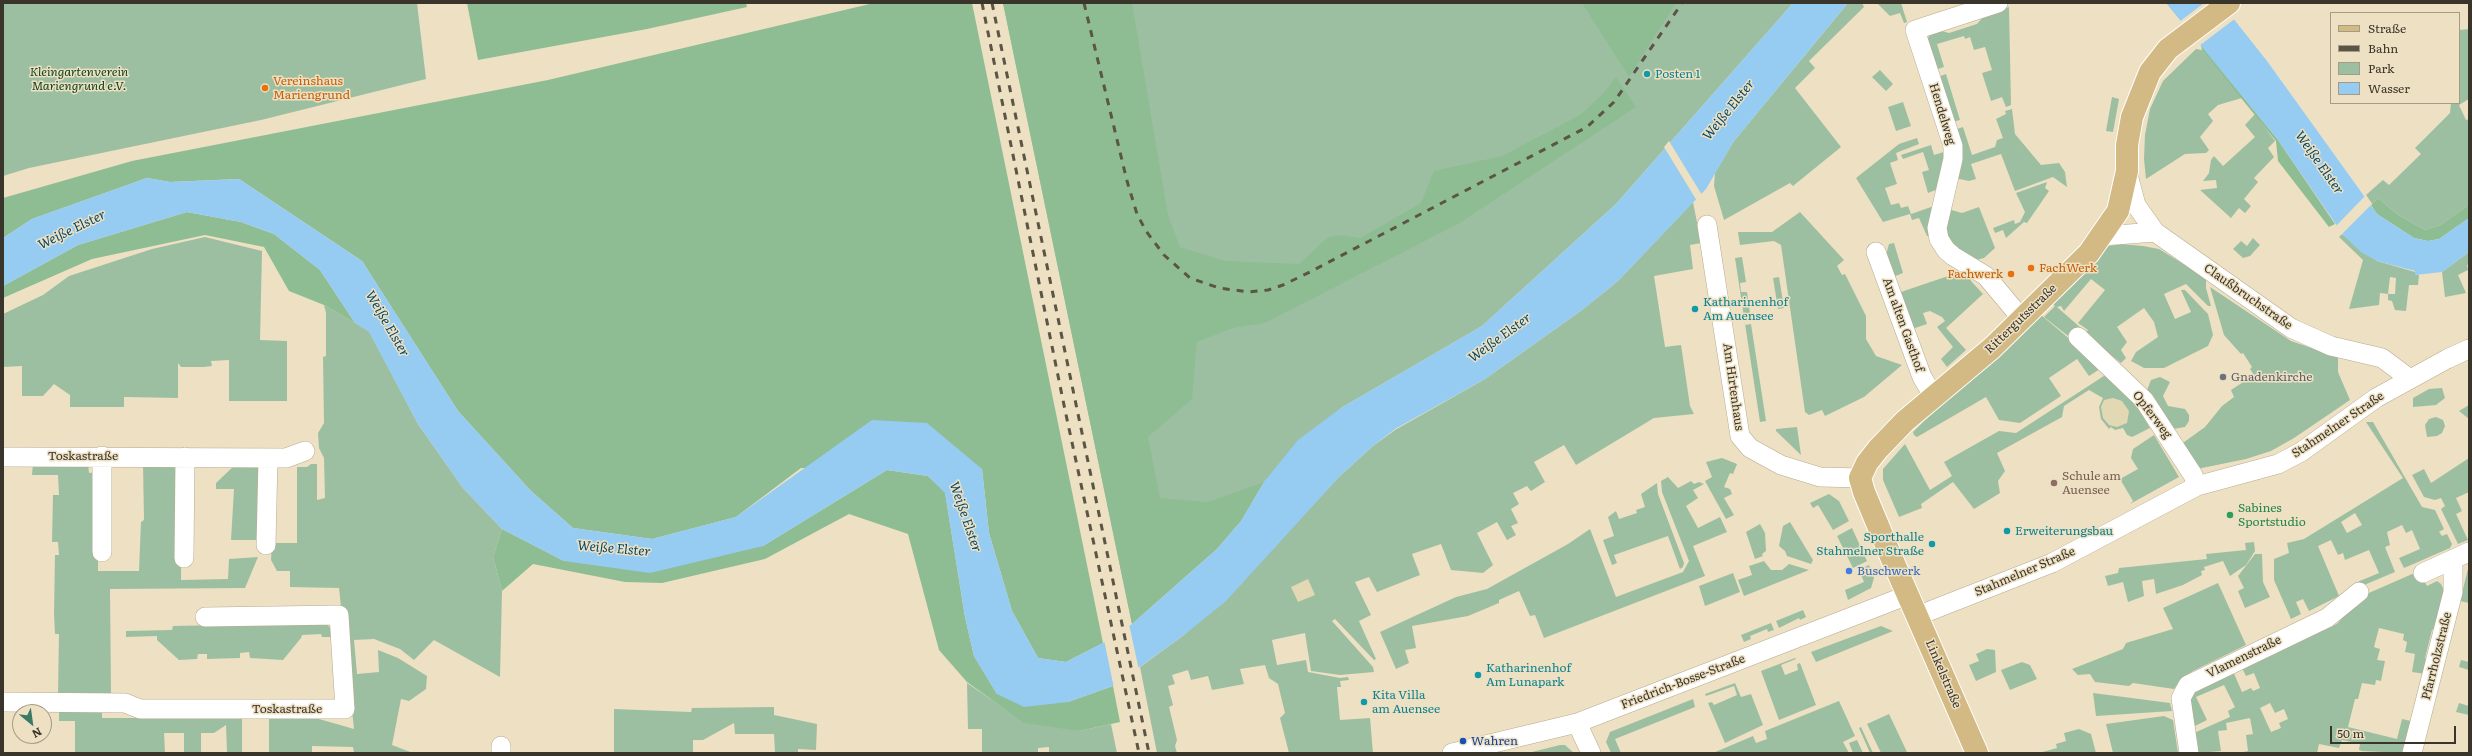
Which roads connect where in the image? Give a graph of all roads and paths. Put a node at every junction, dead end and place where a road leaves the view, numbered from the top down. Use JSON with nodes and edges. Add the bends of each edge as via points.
{"nodes":[{"id":1,"x":1998,"y":3,"type":"edge"},
{"id":2,"x":2229,"y":3,"type":"edge"},
{"id":3,"x":2127,"y":171,"type":"junction"},
{"id":4,"x":1708,"y":225,"type":"dead end"},
{"id":5,"x":2155,"y":232,"type":"junction"},
{"id":6,"x":2103,"y":236,"type":"junction"},
{"id":7,"x":1876,"y":252,"type":"dead end"},
{"id":8,"x":2022,"y":319,"type":"junction"},
{"id":9,"x":2078,"y":337,"type":"dead end"},
{"id":10,"x":2469,"y":350,"type":"edge"},
{"id":11,"x":2410,"y":380,"type":"junction"},
{"id":12,"x":1934,"y":397,"type":"junction"},
{"id":13,"x":305,"y":451,"type":"dead end"},
{"id":14,"x":102,"y":456,"type":"junction"},
{"id":15,"x":3,"y":457,"type":"edge"},
{"id":16,"x":185,"y":457,"type":"junction"},
{"id":17,"x":268,"y":458,"type":"junction"},
{"id":18,"x":1860,"y":478,"type":"junction"},
{"id":19,"x":2197,"y":486,"type":"junction"},
{"id":20,"x":266,"y":545,"type":"dead end"},
{"id":21,"x":102,"y":552,"type":"dead end"},
{"id":22,"x":2461,"y":556,"type":"edge"},
{"id":23,"x":184,"y":558,"type":"dead end"},
{"id":24,"x":2423,"y":573,"type":"dead end"},
{"id":25,"x":2359,"y":592,"type":"dead end"},
{"id":26,"x":1908,"y":595,"type":"junction"},
{"id":27,"x":1918,"y":616,"type":"junction"},
{"id":28,"x":205,"y":617,"type":"dead end"},
{"id":29,"x":3,"y":702,"type":"edge"},
{"id":30,"x":1577,"y":723,"type":"junction"},
{"id":31,"x":1452,"y":753,"type":"edge"},
{"id":32,"x":1591,"y":753,"type":"edge"},
{"id":33,"x":1977,"y":753,"type":"edge"},
{"id":34,"x":2189,"y":753,"type":"edge"},
{"id":35,"x":2412,"y":753,"type":"edge"}],
"edges":[{"from":1,"to":8,"type":"street","name":"Hendelweg","via":[[1915,30],[1953,146],[1953,159],[1937,228],[1939,239],[1955,258],[1986,276]]},
{"from":2,"to":3,"type":"main road","name":"Rittergutsstraße","via":[[2158,60],[2144,83],[2129,131]]},
{"from":3,"to":5,"type":"street","name":"Claußbruchstraße","via":[[2136,205]]},
{"from":3,"to":6,"type":"main road","name":"Rittergutsstraße","via":[[2118,211]]},
{"from":4,"to":18,"type":"street","name":"Am Hirtenhaus","via":[[1740,436],[1750,448],[1781,465],[1820,477]]},
{"from":5,"to":6,"type":"street"},
{"from":5,"to":11,"type":"street","name":"Claußbruchstraße","via":[[2291,328],[2331,346],[2382,358]]},
{"from":6,"to":8,"type":"main road","name":"Rittergutsstraße","via":[[2090,253]]},
{"from":7,"to":12,"type":"street","name":"Am alten Gasthof","via":[[1922,377]]},
{"from":8,"to":12,"type":"main road","name":"Rittergutsstraße"},
{"from":9,"to":19,"type":"street","name":"Opferweg","via":[[2144,400],[2193,475]]},
{"from":10,"to":11,"type":"street","name":"Stahmelner Straße"},
{"from":11,"to":19,"type":"street","name":"Stahmelner Straße","via":[[2376,398],[2301,452],[2278,464]]},
{"from":12,"to":18,"type":"main road","name":"Rittergutsstraße","via":[[1878,449]]},
{"from":13,"to":17,"type":"street","name":"Toskastraße","via":[[286,458]]},
{"from":14,"to":15,"type":"street","name":"Toskastraße"},
{"from":14,"to":16,"type":"street","name":"Toskastraße"},
{"from":14,"to":21,"type":"street"},
{"from":16,"to":17,"type":"street","name":"Toskastraße"},
{"from":16,"to":23,"type":"street"},
{"from":17,"to":20,"type":"street"},
{"from":18,"to":26,"type":"main road"},
{"from":19,"to":27,"type":"street","name":"Stahmelner Straße","via":[[2052,563]]},
{"from":22,"to":24,"type":"street"},
{"from":22,"to":35,"type":"street","name":"Pfarrholzstraße"},
{"from":25,"to":34,"type":"street","name":"Vlamenstraße","via":[[2327,618],[2188,685],[2181,698]]},
{"from":26,"to":27,"type":"main road","name":"Linkelstraße"},
{"from":26,"to":30,"type":"street","name":"Friedrich-Bosse-Straße"},
{"from":27,"to":33,"type":"main road","name":"Linkelstraße"},
{"from":28,"to":29,"type":"street","name":"Toskastraße","via":[[339,615],[345,709],[140,709],[125,703]]},
{"from":30,"to":31,"type":"street","name":"Friedrich-Bosse-Straße"},
{"from":30,"to":32,"type":"street"}]}
